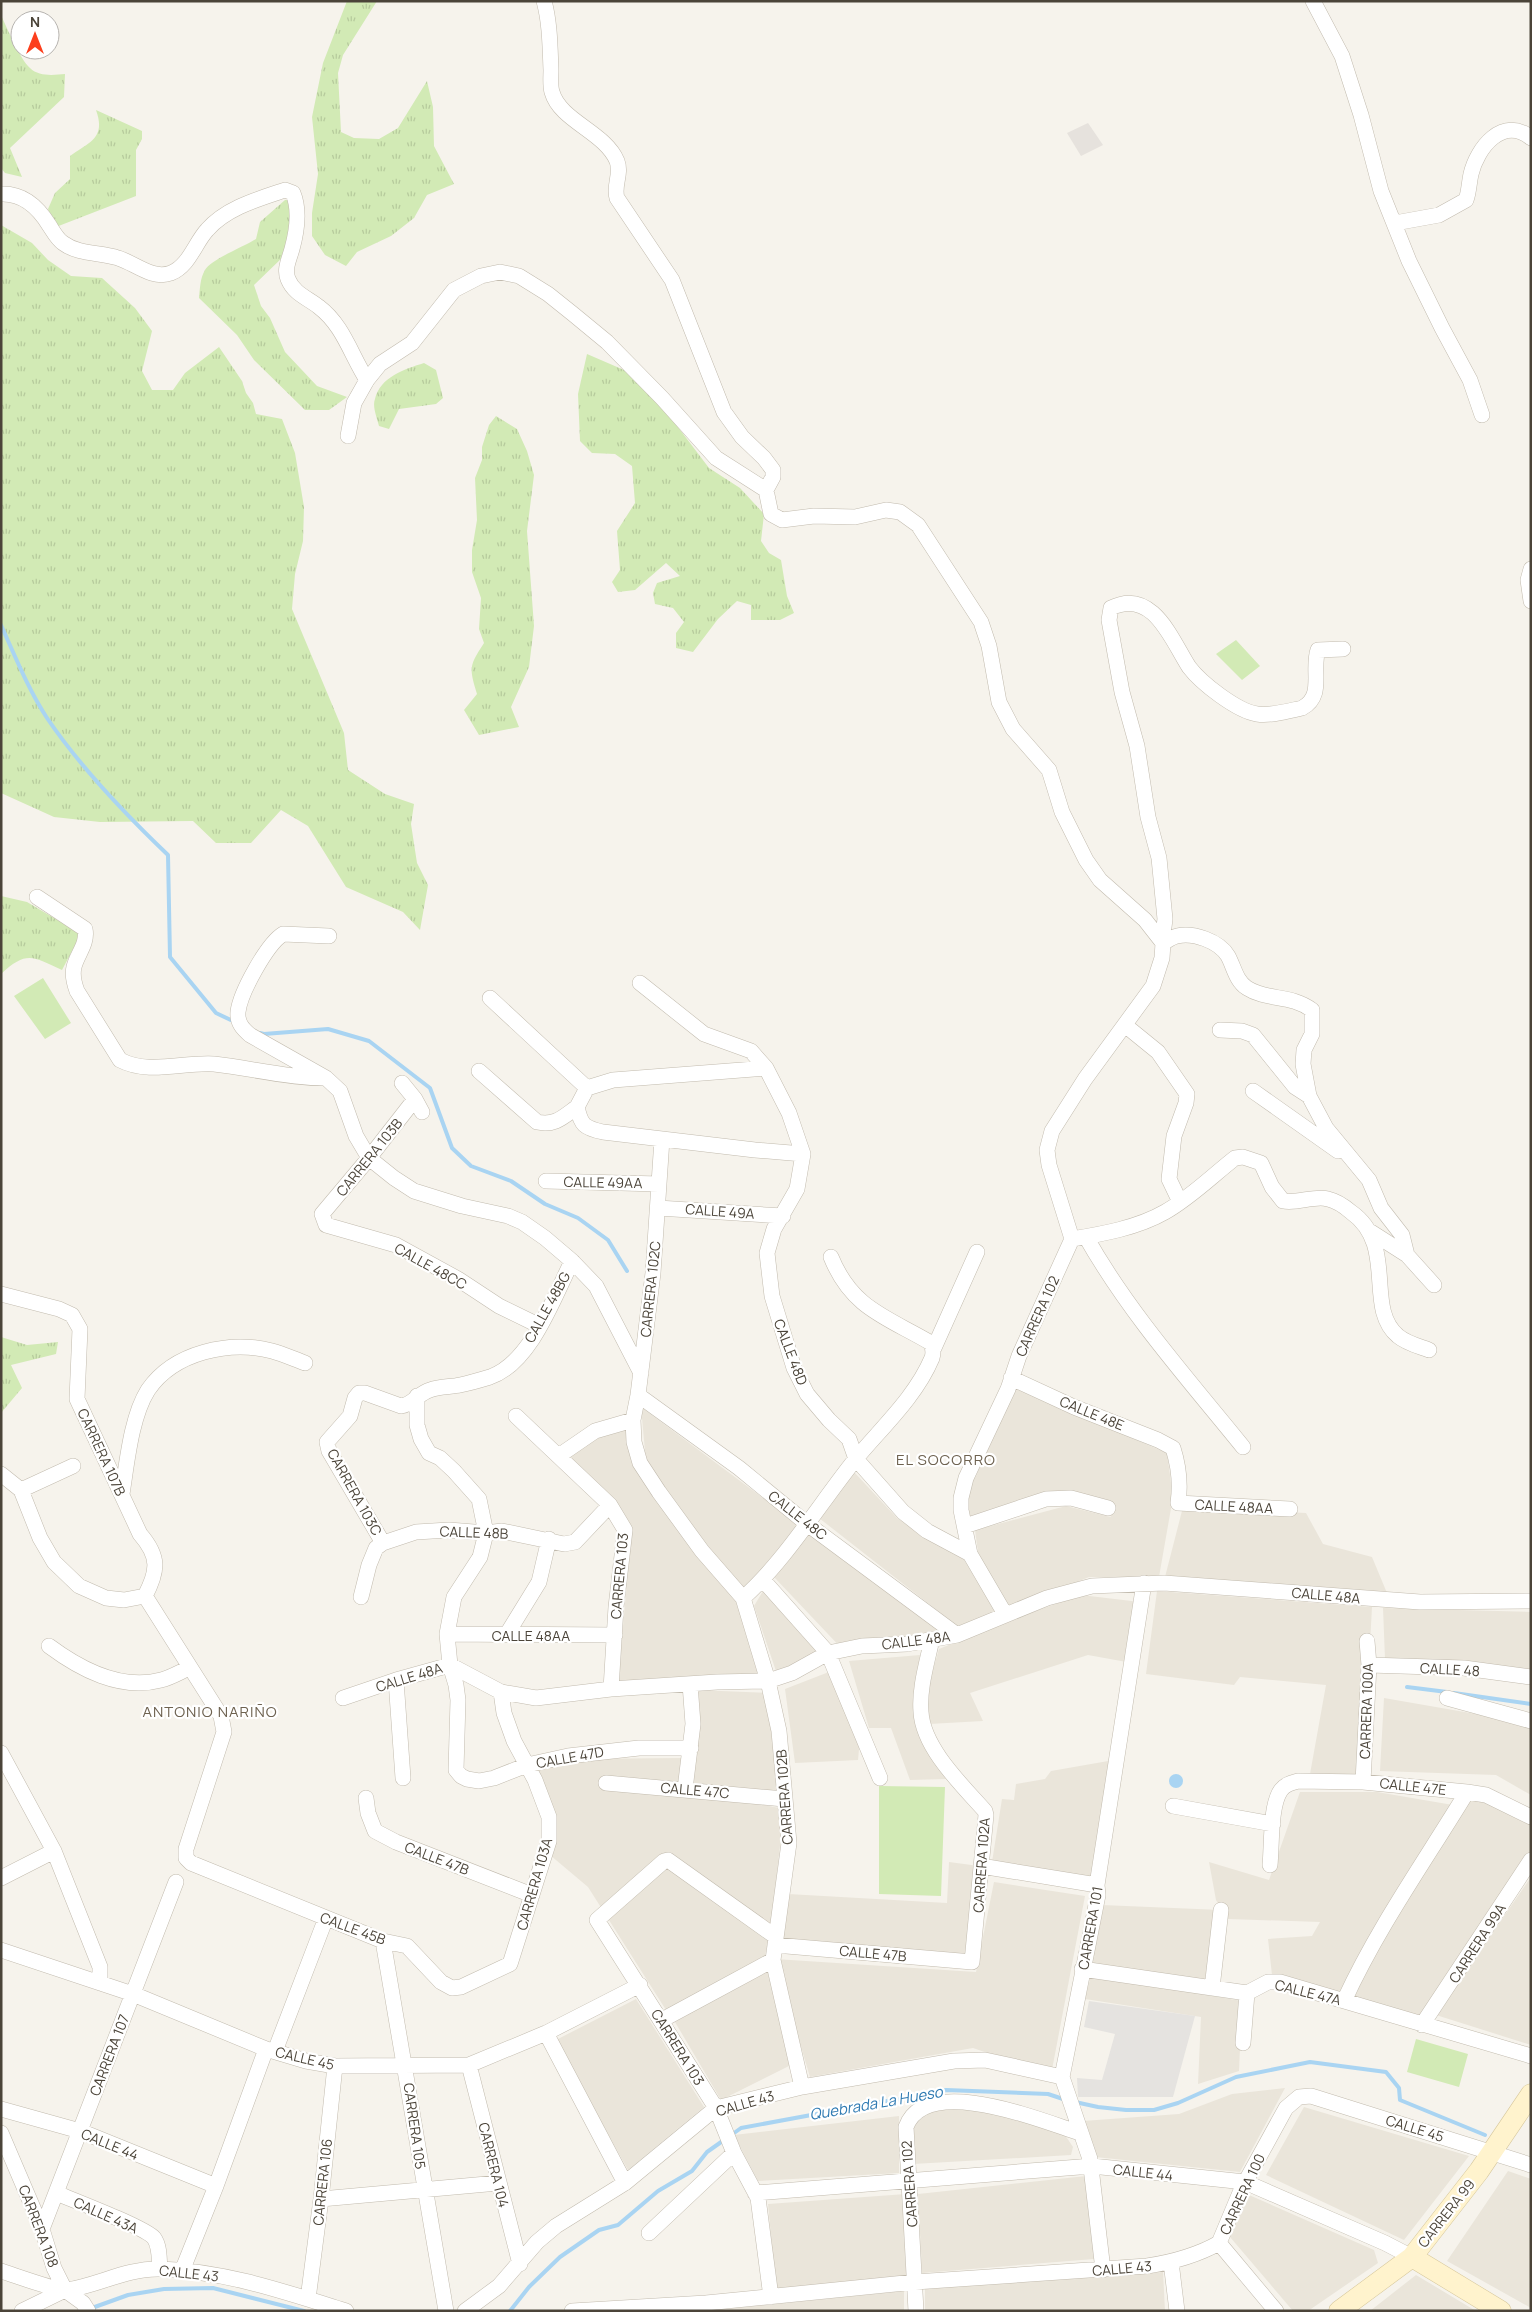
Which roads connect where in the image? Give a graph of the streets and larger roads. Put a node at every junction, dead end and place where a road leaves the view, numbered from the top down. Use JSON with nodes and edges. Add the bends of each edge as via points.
{"nodes":[{"id":1,"x":544,"y":1,"type":"edge"},
{"id":2,"x":1313,"y":1,"type":"edge"},
{"id":3,"x":1531,"y":138,"type":"edge"},
{"id":4,"x":1,"y":194,"type":"edge"},
{"id":5,"x":1395,"y":223,"type":"junction"},
{"id":6,"x":367,"y":380,"type":"junction"},
{"id":7,"x":1482,"y":415,"type":"dead end"},
{"id":8,"x":348,"y":436,"type":"dead end"},
{"id":9,"x":766,"y":490,"type":"junction"},
{"id":10,"x":1531,"y":569,"type":"edge"},
{"id":11,"x":1531,"y":601,"type":"edge"},
{"id":12,"x":1343,"y":649,"type":"dead end"},
{"id":13,"x":37,"y":897,"type":"dead end"},
{"id":14,"x":329,"y":936,"type":"dead end"},
{"id":15,"x":1160,"y":938,"type":"junction"},
{"id":16,"x":640,"y":984,"type":"dead end"},
{"id":17,"x":490,"y":998,"type":"dead end"},
{"id":18,"x":1126,"y":1026,"type":"junction"},
{"id":19,"x":1220,"y":1030,"type":"dead end"},
{"id":20,"x":766,"y":1068,"type":"junction"},
{"id":21,"x":478,"y":1071,"type":"dead end"},
{"id":22,"x":326,"y":1078,"type":"junction"},
{"id":23,"x":402,"y":1083,"type":"dead end"},
{"id":24,"x":587,"y":1088,"type":"junction"},
{"id":25,"x":1253,"y":1092,"type":"dead end"},
{"id":26,"x":1308,"y":1096,"type":"junction"},
{"id":27,"x":577,"y":1106,"type":"junction"},
{"id":28,"x":662,"y":1139,"type":"junction"},
{"id":29,"x":803,"y":1154,"type":"junction"},
{"id":30,"x":370,"y":1158,"type":"junction"},
{"id":31,"x":1354,"y":1162,"type":"junction"},
{"id":32,"x":546,"y":1181,"type":"dead end"},
{"id":33,"x":659,"y":1184,"type":"junction"},
{"id":34,"x":1180,"y":1202,"type":"junction"},
{"id":35,"x":658,"y":1208,"type":"junction"},
{"id":36,"x":322,"y":1214,"type":"joint"},
{"id":37,"x":778,"y":1223,"type":"junction"},
{"id":38,"x":1371,"y":1232,"type":"junction"},
{"id":39,"x":1079,"y":1238,"type":"junction"},
{"id":40,"x":978,"y":1252,"type":"dead end"},
{"id":41,"x":1407,"y":1255,"type":"junction"},
{"id":42,"x":831,"y":1257,"type":"dead end"},
{"id":43,"x":572,"y":1261,"type":"junction"},
{"id":44,"x":1434,"y":1285,"type":"dead end"},
{"id":45,"x":1,"y":1294,"type":"edge"},
{"id":46,"x":540,"y":1326,"type":"junction"},
{"id":47,"x":929,"y":1344,"type":"junction"},
{"id":48,"x":1429,"y":1350,"type":"dead end"},
{"id":49,"x":305,"y":1363,"type":"dead end"},
{"id":50,"x":641,"y":1373,"type":"junction"},
{"id":51,"x":1011,"y":1378,"type":"junction"},
{"id":52,"x":638,"y":1395,"type":"junction"},
{"id":53,"x":417,"y":1396,"type":"junction"},
{"id":54,"x":516,"y":1416,"type":"dead end"},
{"id":55,"x":633,"y":1420,"type":"junction"},
{"id":56,"x":327,"y":1442,"type":"joint"},
{"id":57,"x":1243,"y":1447,"type":"dead end"},
{"id":58,"x":560,"y":1455,"type":"junction"},
{"id":59,"x":856,"y":1459,"type":"junction"},
{"id":60,"x":72,"y":1466,"type":"dead end"},
{"id":61,"x":1,"y":1474,"type":"edge"},
{"id":62,"x":21,"y":1490,"type":"junction"},
{"id":63,"x":122,"y":1494,"type":"junction"},
{"id":64,"x":1178,"y":1502,"type":"joint"},
{"id":65,"x":610,"y":1504,"type":"junction"},
{"id":66,"x":1108,"y":1508,"type":"dead end"},
{"id":67,"x":1290,"y":1509,"type":"dead end"},
{"id":68,"x":806,"y":1523,"type":"junction"},
{"id":69,"x":965,"y":1526,"type":"junction"},
{"id":70,"x":486,"y":1532,"type":"junction"},
{"id":71,"x":549,"y":1540,"type":"junction"},
{"id":72,"x":383,"y":1542,"type":"junction"},
{"id":73,"x":970,"y":1554,"type":"junction"},
{"id":74,"x":763,"y":1580,"type":"junction"},
{"id":75,"x":1144,"y":1583,"type":"junction"},
{"id":76,"x":145,"y":1596,"type":"junction"},
{"id":77,"x":361,"y":1597,"type":"dead end"},
{"id":78,"x":743,"y":1598,"type":"junction"},
{"id":79,"x":1531,"y":1601,"type":"edge"},
{"id":80,"x":1005,"y":1614,"type":"junction"},
{"id":81,"x":447,"y":1634,"type":"junction"},
{"id":82,"x":507,"y":1634,"type":"junction"},
{"id":83,"x":614,"y":1635,"type":"junction"},
{"id":84,"x":958,"y":1635,"type":"junction"},
{"id":85,"x":932,"y":1640,"type":"junction"},
{"id":86,"x":1366,"y":1641,"type":"dead end"},
{"id":87,"x":49,"y":1646,"type":"dead end"},
{"id":88,"x":828,"y":1653,"type":"junction"},
{"id":89,"x":450,"y":1665,"type":"junction"},
{"id":90,"x":1369,"y":1665,"type":"junction"},
{"id":91,"x":189,"y":1668,"type":"junction"},
{"id":92,"x":1531,"y":1677,"type":"edge"},
{"id":93,"x":396,"y":1680,"type":"junction"},
{"id":94,"x":768,"y":1681,"type":"junction"},
{"id":95,"x":690,"y":1684,"type":"junction"},
{"id":96,"x":612,"y":1689,"type":"junction"},
{"id":97,"x":501,"y":1692,"type":"junction"},
{"id":98,"x":342,"y":1698,"type":"dead end"},
{"id":99,"x":1447,"y":1698,"type":"dead end"},
{"id":100,"x":1531,"y":1721,"type":"edge"},
{"id":101,"x":691,"y":1748,"type":"junction"},
{"id":102,"x":1,"y":1753,"type":"edge"},
{"id":103,"x":527,"y":1765,"type":"junction"},
{"id":104,"x":403,"y":1778,"type":"dead end"},
{"id":105,"x":880,"y":1778,"type":"dead end"},
{"id":106,"x":1364,"y":1782,"type":"junction"},
{"id":107,"x":606,"y":1783,"type":"dead end"},
{"id":108,"x":685,"y":1789,"type":"junction"},
{"id":109,"x":1467,"y":1792,"type":"junction"},
{"id":110,"x":366,"y":1798,"type":"dead end"},
{"id":111,"x":784,"y":1799,"type":"junction"},
{"id":112,"x":1172,"y":1806,"type":"dead end"},
{"id":113,"x":1531,"y":1816,"type":"edge"},
{"id":114,"x":1273,"y":1824,"type":"junction"},
{"id":115,"x":54,"y":1851,"type":"junction"},
{"id":116,"x":1531,"y":1860,"type":"edge"},
{"id":117,"x":1270,"y":1865,"type":"dead end"},
{"id":118,"x":981,"y":1866,"type":"junction"},
{"id":119,"x":1,"y":1878,"type":"edge"},
{"id":120,"x":176,"y":1882,"type":"dead end"},
{"id":121,"x":1097,"y":1885,"type":"junction"},
{"id":122,"x":532,"y":1895,"type":"junction"},
{"id":123,"x":1221,"y":1910,"type":"dead end"},
{"id":124,"x":326,"y":1918,"type":"junction"},
{"id":125,"x":383,"y":1940,"type":"junction"},
{"id":126,"x":775,"y":1948,"type":"junction"},
{"id":127,"x":1,"y":1950,"type":"edge"},
{"id":128,"x":972,"y":1962,"type":"joint"},
{"id":129,"x":510,"y":1964,"type":"joint"},
{"id":130,"x":1082,"y":1969,"type":"junction"},
{"id":131,"x":100,"y":1983,"type":"junction"},
{"id":132,"x":640,"y":1985,"type":"junction"},
{"id":133,"x":1212,"y":1988,"type":"junction"},
{"id":134,"x":1248,"y":1993,"type":"junction"},
{"id":135,"x":133,"y":1994,"type":"junction"},
{"id":136,"x":1344,"y":2000,"type":"junction"},
{"id":137,"x":662,"y":2020,"type":"junction"},
{"id":138,"x":1422,"y":2025,"type":"junction"},
{"id":139,"x":546,"y":2033,"type":"junction"},
{"id":140,"x":1242,"y":2042,"type":"dead end"},
{"id":141,"x":270,"y":2050,"type":"junction"},
{"id":142,"x":1531,"y":2056,"type":"edge"},
{"id":143,"x":406,"y":2065,"type":"junction"},
{"id":144,"x":469,"y":2065,"type":"junction"},
{"id":145,"x":334,"y":2066,"type":"junction"},
{"id":146,"x":1062,"y":2078,"type":"junction"},
{"id":147,"x":802,"y":2088,"type":"junction"},
{"id":148,"x":1531,"y":2094,"type":"edge"},
{"id":149,"x":1298,"y":2097,"type":"joint"},
{"id":150,"x":716,"y":2108,"type":"junction"},
{"id":151,"x":1,"y":2109,"type":"edge"},
{"id":152,"x":80,"y":2131,"type":"junction"},
{"id":153,"x":1,"y":2133,"type":"edge"},
{"id":154,"x":1080,"y":2133,"type":"junction"},
{"id":155,"x":733,"y":2151,"type":"junction"},
{"id":156,"x":1492,"y":2152,"type":"junction"},
{"id":157,"x":1531,"y":2165,"type":"edge"},
{"id":158,"x":1092,"y":2166,"type":"junction"},
{"id":159,"x":910,"y":2181,"type":"junction"},
{"id":160,"x":1245,"y":2182,"type":"junction"},
{"id":161,"x":498,"y":2183,"type":"junction"},
{"id":162,"x":625,"y":2183,"type":"junction"},
{"id":163,"x":216,"y":2186,"type":"junction"},
{"id":164,"x":424,"y":2190,"type":"junction"},
{"id":165,"x":56,"y":2193,"type":"junction"},
{"id":166,"x":755,"y":2193,"type":"junction"},
{"id":167,"x":321,"y":2199,"type":"junction"},
{"id":168,"x":42,"y":2229,"type":"junction"},
{"id":169,"x":649,"y":2233,"type":"dead end"},
{"id":170,"x":1219,"y":2243,"type":"junction"},
{"id":171,"x":1412,"y":2258,"type":"junction"},
{"id":172,"x":1171,"y":2262,"type":"junction"},
{"id":173,"x":520,"y":2264,"type":"junction"},
{"id":174,"x":160,"y":2269,"type":"junction"},
{"id":175,"x":1103,"y":2270,"type":"junction"},
{"id":176,"x":1,"y":2271,"type":"edge"},
{"id":177,"x":182,"y":2271,"type":"junction"},
{"id":178,"x":915,"y":2282,"type":"junction"},
{"id":179,"x":65,"y":2290,"type":"junction"},
{"id":180,"x":771,"y":2297,"type":"junction"},
{"id":181,"x":308,"y":2298,"type":"junction"},
{"id":182,"x":85,"y":2307,"type":"edge"},
{"id":183,"x":706,"y":2307,"type":"edge"},
{"id":184,"x":22,"y":2311,"type":"edge"},
{"id":185,"x":346,"y":2311,"type":"edge"},
{"id":186,"x":446,"y":2311,"type":"edge"},
{"id":187,"x":466,"y":2311,"type":"edge"},
{"id":188,"x":572,"y":2311,"type":"edge"},
{"id":189,"x":916,"y":2311,"type":"edge"},
{"id":190,"x":1177,"y":2311,"type":"edge"},
{"id":191,"x":1276,"y":2311,"type":"edge"},
{"id":192,"x":1339,"y":2311,"type":"edge"},
{"id":193,"x":1501,"y":2311,"type":"edge"}],
"edges":[{"from":1,"to":9,"type":"street","via":[[548,15],[552,93],[561,108],[605,144],[617,162],[619,178],[614,190],[617,198],[672,280],[724,412],[773,470]]},
{"from":2,"to":5,"type":"street","via":[[1342,56],[1382,191]]},
{"from":3,"to":5,"type":"street","via":[[1513,130],[1495,135],[1476,160],[1466,200],[1439,215]]},
{"from":4,"to":6,"type":"street","via":[[23,197],[43,215],[63,243],[86,253],[117,257],[148,273],[162,275],[172,273],[184,264],[207,229],[228,212],[284,190],[293,193],[298,206],[287,264],[288,279],[302,297],[318,306],[337,324]]},
{"from":5,"to":7,"type":"street","via":[[1417,278],[1470,380]]},
{"from":6,"to":8,"type":"street","via":[[354,403]]},
{"from":6,"to":9,"type":"street","via":[[380,364],[412,343],[454,290],[481,276],[500,272],[519,276],[548,294],[607,342],[716,458]]},
{"from":9,"to":15,"type":"street","via":[[771,514],[782,520],[855,516],[886,510],[900,512],[918,525],[981,622],[989,646],[999,702],[1013,729],[1049,770],[1062,812],[1086,860],[1100,880]]},
{"from":10,"to":11,"type":"street","via":[[1528,580]]},
{"from":12,"to":15,"type":"street","via":[[1318,650],[1314,699],[1308,705],[1258,714],[1245,710],[1202,682],[1168,629],[1149,611],[1138,604],[1126,603],[1111,608],[1109,620],[1122,692],[1137,746],[1148,817],[1159,858],[1165,919]]},
{"from":13,"to":22,"type":"street","via":[[84,929],[84,943],[73,978],[77,991],[120,1060],[131,1066],[152,1068],[215,1064],[278,1075]]},
{"from":14,"to":22,"type":"street","via":[[283,934],[276,938],[244,994],[239,1020],[250,1035]]},
{"from":15,"to":18,"type":"street","via":[[1162,958],[1153,986]]},
{"from":15,"to":26,"type":"street","via":[[1197,936],[1222,947],[1246,988],[1302,1002],[1312,1010],[1312,1034],[1304,1050],[1303,1064]]},
{"from":16,"to":20,"type":"street","via":[[704,1034],[751,1051]]},
{"from":17,"to":24,"type":"street"},
{"from":18,"to":34,"type":"street","via":[[1158,1052],[1187,1094],[1174,1136],[1169,1179]]},
{"from":18,"to":39,"type":"street","via":[[1085,1079],[1052,1131],[1047,1150],[1049,1165]]},
{"from":19,"to":26,"type":"street","via":[[1253,1034],[1295,1087]]},
{"from":20,"to":24,"type":"street","via":[[613,1080]]},
{"from":20,"to":29,"type":"street","via":[[789,1113]]},
{"from":21,"to":27,"type":"street","via":[[537,1122],[556,1122]]},
{"from":22,"to":30,"type":"street","via":[[340,1092],[356,1136]]},
{"from":23,"to":30,"type":"street","name":"CARRERA 103B","via":[[419,1106]]},
{"from":24,"to":27,"type":"street"},
{"from":25,"to":31,"type":"street"},
{"from":26,"to":31,"type":"street","via":[[1326,1128]]},
{"from":27,"to":28,"type":"street","via":[[580,1118],[589,1129]]},
{"from":28,"to":29,"type":"street"},
{"from":28,"to":33,"type":"street","name":"CARRERA 102C"},
{"from":29,"to":37,"type":"street","name":"CALLE 48D","via":[[797,1189]]},
{"from":30,"to":36,"type":"street","name":"CARRERA 103B"},
{"from":30,"to":43,"type":"street","via":[[414,1191],[522,1222]]},
{"from":31,"to":41,"type":"street","via":[[1369,1180],[1381,1208],[1402,1235]]},
{"from":32,"to":33,"type":"street","name":"CALLE 49AA"},
{"from":33,"to":35,"type":"street","name":"CARRERA 102C"},
{"from":34,"to":38,"type":"street","via":[[1235,1158],[1242,1157],[1261,1163],[1272,1187],[1283,1201],[1293,1203],[1326,1198],[1356,1215]]},
{"from":34,"to":39,"type":"street","via":[[1150,1219]]},
{"from":35,"to":37,"type":"street","name":"CALLE 49A"},
{"from":35,"to":50,"type":"street","name":"CARRERA 102C"},
{"from":36,"to":46,"type":"street","name":"CALLE 48CC","via":[[326,1225],[396,1245],[499,1306]]},
{"from":37,"to":59,"type":"street","name":"CALLE 48D","via":[[767,1253],[776,1315],[794,1368],[807,1394],[849,1439]]},
{"from":38,"to":41,"type":"street"},
{"from":38,"to":48,"type":"street","via":[[1380,1265],[1383,1309],[1388,1323],[1397,1335]]},
{"from":39,"to":51,"type":"street","name":"CARRERA 102","via":[[1018,1356]]},
{"from":39,"to":57,"type":"street"},
{"from":40,"to":47,"type":"street"},
{"from":41,"to":44,"type":"street"},
{"from":42,"to":47,"type":"street","via":[[850,1291],[868,1308]]},
{"from":43,"to":46,"type":"street","name":"CALLE 48BG"},
{"from":43,"to":50,"type":"street","via":[[596,1286]]},
{"from":45,"to":63,"type":"street","name":"CARRERA 107B","via":[[72,1314],[80,1329],[77,1399]]},
{"from":46,"to":53,"type":"street","name":"CALLE 48BG","via":[[513,1364],[492,1376],[431,1389]]},
{"from":47,"to":59,"type":"street","via":[[933,1356],[909,1396]]},
{"from":49,"to":63,"type":"street","via":[[273,1351],[247,1347],[216,1349],[182,1360],[165,1372],[148,1390],[137,1420]]},
{"from":50,"to":52,"type":"street","name":"CARRERA 102C"},
{"from":51,"to":64,"type":"street","name":"CALLE 48E","via":[[1173,1448],[1181,1487]]},
{"from":51,"to":69,"type":"street","name":"CARRERA 102","via":[[963,1488],[960,1510]]},
{"from":52,"to":55,"type":"street","name":"CARRERA 102B"},
{"from":52,"to":68,"type":"street","name":"CALLE 48C","via":[[739,1468]]},
{"from":53,"to":56,"type":"street","name":"CALLE 48BG","via":[[401,1406],[365,1392],[359,1393],[350,1416]]},
{"from":53,"to":70,"type":"street","via":[[420,1439],[429,1452],[454,1471],[478,1499]]},
{"from":54,"to":58,"type":"street","name":"CARRERA 103"},
{"from":55,"to":58,"type":"street","via":[[595,1432]]},
{"from":55,"to":78,"type":"street","name":"CARRERA 102B","via":[[634,1442],[640,1463],[702,1551]]},
{"from":56,"to":72,"type":"street","name":"CARRERA 103C","via":[[329,1451]]},
{"from":58,"to":65,"type":"street","name":"CARRERA 103"},
{"from":59,"to":68,"type":"street"},
{"from":59,"to":73,"type":"street","name":"CALLE 48D","via":[[909,1518]]},
{"from":60,"to":62,"type":"street"},
{"from":61,"to":62,"type":"street"},
{"from":62,"to":76,"type":"street","via":[[54,1562],[79,1586],[106,1598],[124,1600]]},
{"from":63,"to":76,"type":"street","name":"CARRERA 107B","via":[[140,1534],[150,1545],[155,1562],[154,1578]]},
{"from":64,"to":67,"type":"street","name":"CALLE 48AA"},
{"from":65,"to":71,"type":"street","name":"CALLE 48B","via":[[574,1542],[564,1544]]},
{"from":65,"to":83,"type":"street","name":"CARRERA 103","via":[[625,1530]]},
{"from":66,"to":69,"type":"street","via":[[1071,1498],[1046,1500]]},
{"from":68,"to":74,"type":"street"},
{"from":68,"to":84,"type":"street","name":"CALLE 48C"},
{"from":69,"to":73,"type":"street","name":"CARRERA 102"},
{"from":70,"to":71,"type":"street","name":"CALLE 48B","via":[[502,1531]]},
{"from":70,"to":72,"type":"street","name":"CALLE 48B","via":[[416,1532]]},
{"from":70,"to":81,"type":"street","via":[[480,1557],[454,1597]]},
{"from":71,"to":82,"type":"street","via":[[539,1582]]},
{"from":72,"to":77,"type":"street","via":[[372,1556]]},
{"from":73,"to":80,"type":"street","name":"CARRERA 102"},
{"from":74,"to":78,"type":"street"},
{"from":74,"to":88,"type":"street"},
{"from":75,"to":79,"type":"street","name":"CALLE 48A","via":[[1420,1602]]},
{"from":75,"to":80,"type":"street","name":"CALLE 48A","via":[[1092,1586]]},
{"from":75,"to":121,"type":"street","name":"CARRERA 101"},
{"from":76,"to":91,"type":"street"},
{"from":78,"to":94,"type":"street","name":"CARRERA 102B"},
{"from":80,"to":84,"type":"street","name":"CALLE 48A"},
{"from":81,"to":82,"type":"street","name":"CALLE 48AA"},
{"from":81,"to":89,"type":"street"},
{"from":82,"to":83,"type":"street","name":"CALLE 48AA"},
{"from":83,"to":96,"type":"street","name":"CARRERA 103"},
{"from":84,"to":85,"type":"street","name":"CALLE 48A"},
{"from":85,"to":88,"type":"street","name":"CALLE 48A","via":[[862,1646]]},
{"from":85,"to":118,"type":"street","name":"CARRERA 102A","via":[[920,1712],[930,1742],[985,1811],[987,1820]]},
{"from":86,"to":90,"type":"street","name":"CARRERA 100A"},
{"from":87,"to":91,"type":"street","via":[[70,1661],[117,1681],[160,1680]]},
{"from":88,"to":94,"type":"street","name":"CALLE 48A","via":[[792,1673]]},
{"from":88,"to":105,"type":"street"},
{"from":89,"to":93,"type":"street","name":"CALLE 48A"},
{"from":89,"to":97,"type":"street","name":"CALLE 48A"},
{"from":89,"to":103,"type":"street","name":"CALLE 47D","via":[[458,1700],[456,1770],[460,1776],[478,1781]]},
{"from":90,"to":92,"type":"street","name":"CALLE 48","via":[[1464,1668]]},
{"from":90,"to":106,"type":"street","name":"CARRERA 100A"},
{"from":91,"to":124,"type":"street","name":"CALLE 45B","via":[[221,1716],[224,1732],[208,1776],[186,1858],[191,1863]]},
{"from":93,"to":98,"type":"street","name":"CALLE 48A"},
{"from":93,"to":104,"type":"street"},
{"from":94,"to":95,"type":"street","name":"CALLE 48A"},
{"from":94,"to":111,"type":"street","name":"CARRERA 102B","via":[[778,1731]]},
{"from":95,"to":96,"type":"street","name":"CALLE 48A"},
{"from":95,"to":101,"type":"street"},
{"from":96,"to":97,"type":"street","name":"CALLE 48A","via":[[536,1698]]},
{"from":97,"to":103,"type":"street","name":"CARRERA 103A","via":[[514,1741]]},
{"from":99,"to":100,"type":"street"},
{"from":101,"to":103,"type":"street","name":"CALLE 47D","via":[[602,1751]]},
{"from":101,"to":108,"type":"street"},
{"from":102,"to":115,"type":"street"},
{"from":103,"to":122,"type":"street","name":"CARRERA 103A","via":[[549,1817],[549,1841]]},
{"from":106,"to":109,"type":"street","name":"CALLE 47E"},
{"from":106,"to":114,"type":"street","name":"CALLE 47E","via":[[1290,1783],[1278,1795]]},
{"from":107,"to":108,"type":"street","name":"CALLE 47C"},
{"from":108,"to":111,"type":"street","name":"CALLE 47C"},
{"from":109,"to":113,"type":"street","name":"CALLE 47E","via":[[1486,1795]]},
{"from":109,"to":136,"type":"street","via":[[1380,1931]]},
{"from":110,"to":122,"type":"street","name":"CALLE 47B","via":[[375,1831]]},
{"from":111,"to":126,"type":"street","name":"CARRERA 102B","via":[[788,1848]]},
{"from":112,"to":114,"type":"street"},
{"from":114,"to":117,"type":"street"},
{"from":115,"to":119,"type":"street"},
{"from":115,"to":131,"type":"street","via":[[100,1967]]},
{"from":116,"to":138,"type":"street","name":"CARRERA 99A"},
{"from":118,"to":121,"type":"street"},
{"from":118,"to":128,"type":"street","name":"CARRERA 102A"},
{"from":120,"to":135,"type":"street","name":"CARRERA 107"},
{"from":121,"to":130,"type":"street","name":"CARRERA 101","via":[[1098,1895]]},
{"from":122,"to":129,"type":"street","name":"CARRERA 103A"},
{"from":123,"to":133,"type":"street"},
{"from":124,"to":125,"type":"street","name":"CALLE 45B"},
{"from":124,"to":141,"type":"street"},
{"from":125,"to":129,"type":"street","name":"CALLE 45B","via":[[407,1946],[441,1982],[452,1988],[461,1987]]},
{"from":125,"to":143,"type":"street","name":"CARRERA 105"},
{"from":126,"to":128,"type":"street","name":"CALLE 47B"},
{"from":126,"to":132,"type":"street","name":"CARRERA 103","via":[[668,1860],[664,1861],[597,1920]]},
{"from":126,"to":137,"type":"street"},
{"from":126,"to":147,"type":"street","name":"CARRERA 102B"},
{"from":127,"to":131,"type":"street","name":"CALLE 45"},
{"from":130,"to":133,"type":"street"},
{"from":130,"to":146,"type":"street","name":"CARRERA 101"},
{"from":131,"to":135,"type":"street","name":"CALLE 45"},
{"from":132,"to":137,"type":"street","name":"CARRERA 103"},
{"from":132,"to":139,"type":"street","name":"CALLE 45"},
{"from":133,"to":134,"type":"street"},
{"from":134,"to":136,"type":"street","name":"CALLE 47A","via":[[1268,1982],[1280,1982]]},
{"from":134,"to":140,"type":"street"},
{"from":135,"to":141,"type":"street","name":"CALLE 45"},
{"from":135,"to":152,"type":"street","name":"CARRERA 107"},
{"from":136,"to":138,"type":"street","name":"CALLE 47A"},
{"from":137,"to":150,"type":"street","name":"CARRERA 103"},
{"from":138,"to":142,"type":"street","name":"CALLE 47A"},
{"from":139,"to":144,"type":"street","name":"CALLE 45"},
{"from":139,"to":162,"type":"street"},
{"from":141,"to":145,"type":"street","name":"CALLE 45"},
{"from":141,"to":163,"type":"street"},
{"from":143,"to":144,"type":"street","name":"CALLE 45"},
{"from":143,"to":145,"type":"street","name":"CALLE 45"},
{"from":143,"to":164,"type":"street","name":"CARRERA 105"},
{"from":144,"to":161,"type":"street","name":"CARRERA 104"},
{"from":145,"to":167,"type":"street","name":"CARRERA 106"},
{"from":146,"to":147,"type":"street","name":"CALLE 43","via":[[985,2060],[954,2061]]},
{"from":146,"to":154,"type":"street","name":"CARRERA 101"},
{"from":147,"to":150,"type":"street","name":"CALLE 43"},
{"from":148,"to":156,"type":"street","name":"CARRERA 99"},
{"from":149,"to":156,"type":"street","name":"CALLE 45","via":[[1311,2096]]},
{"from":149,"to":160,"type":"street","name":"CARRERA 100","via":[[1286,2108]]},
{"from":150,"to":155,"type":"street","name":"CARRERA 103"},
{"from":150,"to":162,"type":"street","name":"CALLE 43"},
{"from":151,"to":152,"type":"street","name":"CALLE 44"},
{"from":152,"to":163,"type":"street","name":"CALLE 44"},
{"from":152,"to":165,"type":"street","name":"CARRERA 107"},
{"from":153,"to":168,"type":"street","name":"CARRERA 108"},
{"from":154,"to":158,"type":"street","name":"CARRERA 101"},
{"from":154,"to":159,"type":"street","name":"CARRERA 102","via":[[1004,2108],[968,2103],[921,2108],[909,2118],[906,2128]]},
{"from":155,"to":166,"type":"street","name":"CARRERA 103"},
{"from":155,"to":169,"type":"street"},
{"from":156,"to":157,"type":"street","name":"CALLE 45"},
{"from":156,"to":171,"type":"street","name":"CARRERA 99"},
{"from":158,"to":159,"type":"street","name":"CALLE 44"},
{"from":158,"to":160,"type":"street","name":"CALLE 44"},
{"from":158,"to":175,"type":"street","name":"CARRERA 101"},
{"from":159,"to":166,"type":"street","name":"CALLE 44"},
{"from":159,"to":178,"type":"street","name":"CARRERA 102"},
{"from":160,"to":170,"type":"street","name":"CARRERA 100"},
{"from":160,"to":171,"type":"street","name":"CALLE 44"},
{"from":161,"to":164,"type":"street"},
{"from":161,"to":173,"type":"street","name":"CARRERA 104"},
{"from":162,"to":173,"type":"street","name":"CALLE 43","via":[[556,2226],[537,2242]]},
{"from":163,"to":177,"type":"street"},
{"from":164,"to":167,"type":"street"},
{"from":164,"to":186,"type":"street","name":"CARRERA 105"},
{"from":165,"to":168,"type":"street","name":"CARRERA 107"},
{"from":165,"to":174,"type":"street","name":"CALLE 43A","via":[[154,2238]]},
{"from":166,"to":180,"type":"street","name":"CARRERA 103"},
{"from":167,"to":181,"type":"street","name":"CARRERA 106"},
{"from":168,"to":179,"type":"street","name":"CARRERA 108","via":[[54,2268]]},
{"from":170,"to":172,"type":"street","name":"CALLE 43"},
{"from":170,"to":191,"type":"street","name":"CARRERA 100"},
{"from":171,"to":192,"type":"street","name":"CARRERA 99"},
{"from":171,"to":193,"type":"street","name":"CALLE 44"},
{"from":172,"to":175,"type":"street","name":"CALLE 43"},
{"from":172,"to":190,"type":"street"},
{"from":173,"to":187,"type":"street","name":"CALLE 43","via":[[499,2286]]},
{"from":174,"to":177,"type":"street","name":"CALLE 43"},
{"from":174,"to":179,"type":"street","name":"CALLE 43","via":[[133,2271]]},
{"from":175,"to":178,"type":"street","name":"CALLE 43"},
{"from":176,"to":179,"type":"street"},
{"from":177,"to":181,"type":"street","name":"CALLE 43","via":[[236,2278]]},
{"from":178,"to":180,"type":"street","name":"CALLE 43"},
{"from":178,"to":189,"type":"street","name":"CARRERA 102"},
{"from":179,"to":182,"type":"street","name":"CARRERA 108"},
{"from":179,"to":184,"type":"street","name":"CALLE 43"},
{"from":180,"to":183,"type":"street","name":"CALLE 43"},
{"from":181,"to":185,"type":"street","name":"CALLE 43"},
{"from":183,"to":188,"type":"street","name":"CALLE 43"}]}
